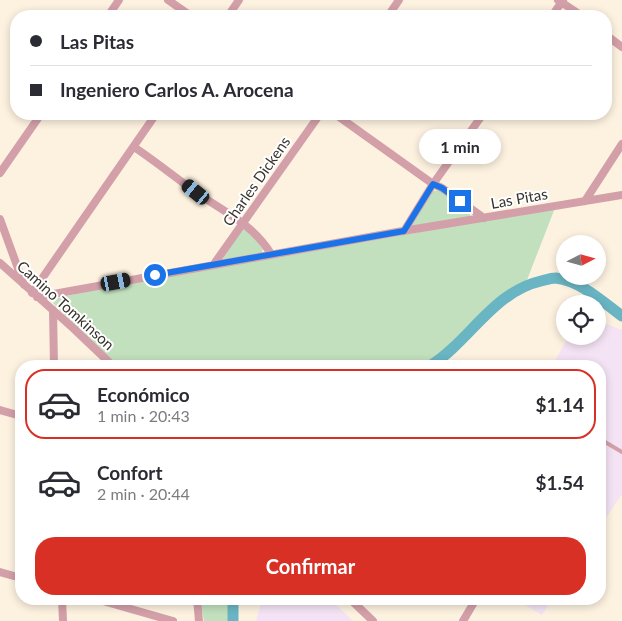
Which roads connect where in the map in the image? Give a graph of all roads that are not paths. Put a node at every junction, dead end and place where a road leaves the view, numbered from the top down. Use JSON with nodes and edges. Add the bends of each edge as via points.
{"nodes":[{"id":1,"x":168,"y":0,"type":"edge"},
{"id":2,"x":561,"y":1,"type":"edge"},
{"id":3,"x":182,"y":10,"type":"edge"},
{"id":4,"x":574,"y":10,"type":"edge"},
{"id":5,"x":37,"y":120,"type":"edge"},
{"id":6,"x":152,"y":120,"type":"edge"},
{"id":7,"x":316,"y":120,"type":"edge"},
{"id":8,"x":342,"y":120,"type":"edge"},
{"id":9,"x":479,"y":120,"type":"edge"},
{"id":10,"x":622,"y":144,"type":"edge"},
{"id":11,"x":134,"y":147,"type":"junction"},
{"id":12,"x":0,"y":173,"type":"edge"},
{"id":13,"x":433,"y":184,"type":"junction"},
{"id":14,"x":622,"y":194,"type":"edge"},
{"id":15,"x":585,"y":200,"type":"junction"},
{"id":16,"x":484,"y":218,"type":"junction"},
{"id":17,"x":0,"y":219,"type":"edge"},
{"id":18,"x":243,"y":223,"type":"junction"},
{"id":19,"x":404,"y":231,"type":"junction"},
{"id":20,"x":271,"y":254,"type":"junction"},
{"id":21,"x":0,"y":264,"type":"edge"},
{"id":22,"x":214,"y":264,"type":"junction"},
{"id":23,"x":24,"y":285,"type":"junction"},
{"id":24,"x":35,"y":295,"type":"junction"},
{"id":25,"x":53,"y":310,"type":"junction"},
{"id":26,"x":54,"y":360,"type":"edge"},
{"id":27,"x":107,"y":360,"type":"edge"},
{"id":28,"x":0,"y":410,"type":"edge"},
{"id":29,"x":15,"y":414,"type":"edge"},
{"id":30,"x":606,"y":443,"type":"edge"},
{"id":31,"x":622,"y":452,"type":"edge"},
{"id":32,"x":0,"y":572,"type":"edge"},
{"id":33,"x":15,"y":576,"type":"edge"},
{"id":34,"x":62,"y":605,"type":"edge"},
{"id":35,"x":117,"y":605,"type":"edge"},
{"id":36,"x":198,"y":605,"type":"edge"},
{"id":37,"x":356,"y":605,"type":"edge"},
{"id":38,"x":472,"y":605,"type":"edge"},
{"id":39,"x":63,"y":621,"type":"edge"},
{"id":40,"x":173,"y":621,"type":"edge"},
{"id":41,"x":199,"y":621,"type":"edge"},
{"id":42,"x":373,"y":621,"type":"edge"},
{"id":43,"x":463,"y":621,"type":"edge"}],
"edges":[{"from":1,"to":3,"type":"street"},
{"from":2,"to":4,"type":"street"},
{"from":5,"to":12,"type":"street"},
{"from":6,"to":11,"type":"street"},
{"from":7,"to":18,"type":"street","name":"Charles Dickens"},
{"from":8,"to":13,"type":"street"},
{"from":9,"to":13,"type":"street"},
{"from":10,"to":15,"type":"street"},
{"from":11,"to":18,"type":"street"},
{"from":11,"to":24,"type":"street"},
{"from":13,"to":16,"type":"street"},
{"from":13,"to":19,"type":"street"},
{"from":14,"to":15,"type":"street","name":"Las Pitas"},
{"from":15,"to":16,"type":"street","name":"Las Pitas"},
{"from":16,"to":19,"type":"street","name":"Las Pitas"},
{"from":17,"to":23,"type":"street"},
{"from":18,"to":20,"type":"street","via":[[261,239]]},
{"from":18,"to":22,"type":"street","name":"Charles Dickens"},
{"from":19,"to":20,"type":"street","name":"Las Pitas"},
{"from":20,"to":22,"type":"street","name":"Las Pitas"},
{"from":21,"to":23,"type":"street","name":"Camino Tomkinson"},
{"from":22,"to":24,"type":"street","name":"Las Pitas"},
{"from":23,"to":24,"type":"street","name":"Camino Tomkinson"},
{"from":24,"to":25,"type":"street","name":"Camino Tomkinson"},
{"from":25,"to":26,"type":"street"},
{"from":25,"to":27,"type":"street","name":"Camino Tomkinson"},
{"from":28,"to":29,"type":"street"},
{"from":30,"to":31,"type":"lane"},
{"from":32,"to":33,"type":"street"},
{"from":34,"to":39,"type":"street"},
{"from":35,"to":40,"type":"street"},
{"from":36,"to":41,"type":"street"},
{"from":37,"to":42,"type":"street"},
{"from":38,"to":43,"type":"street"}]}
